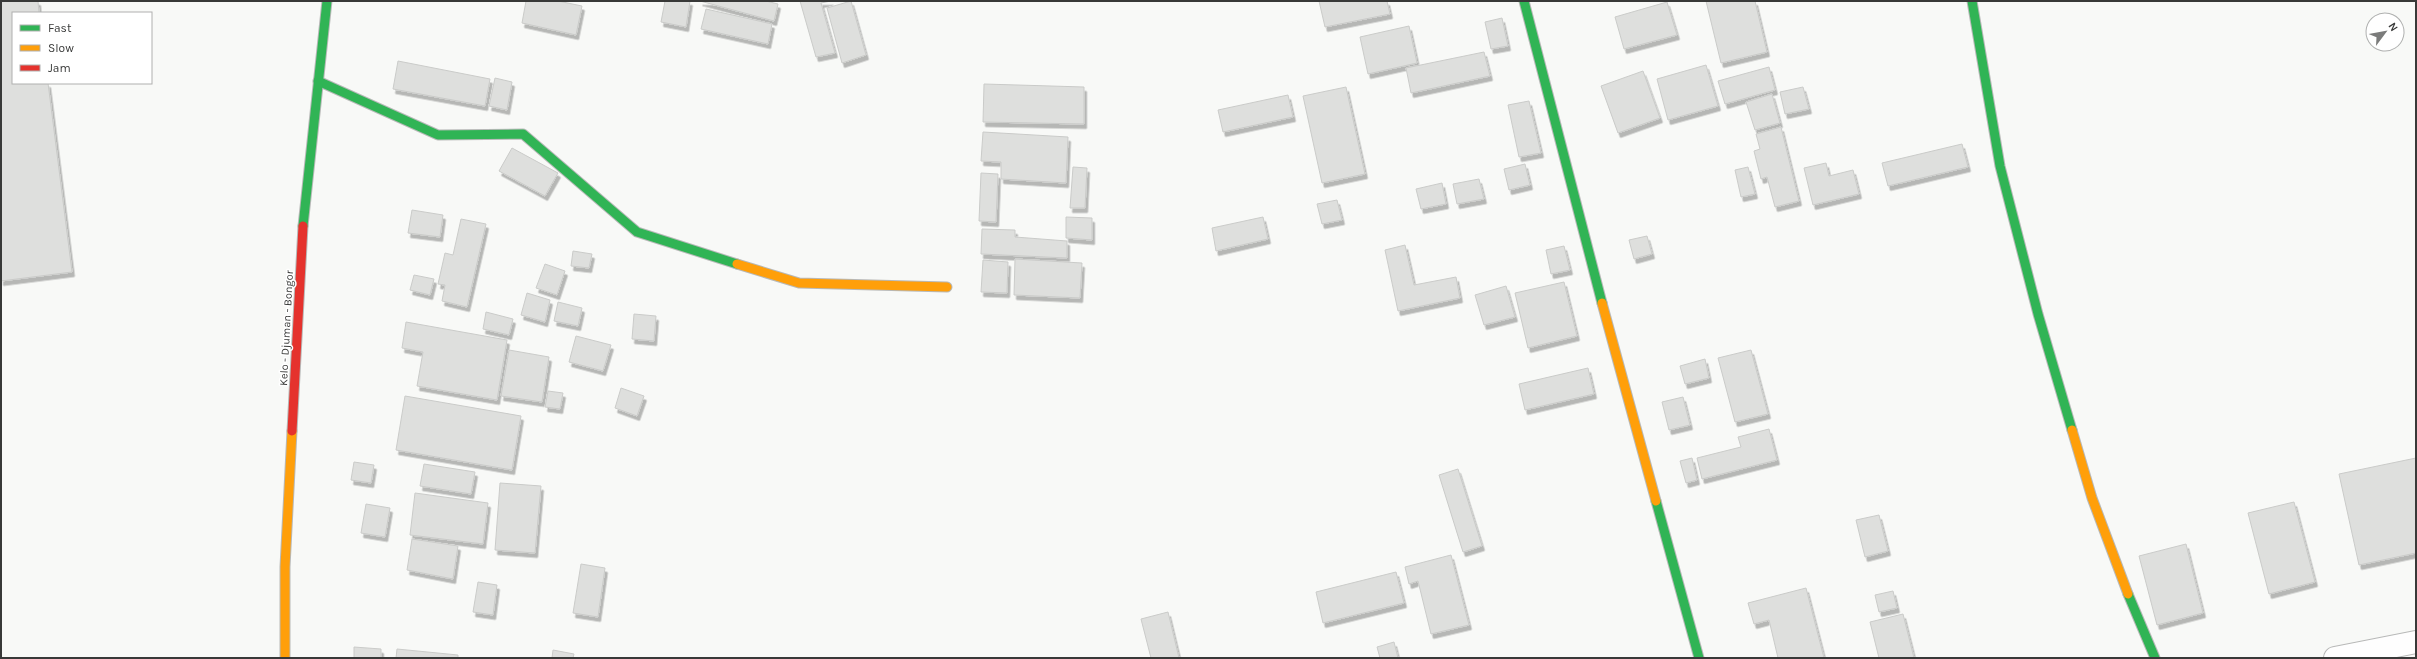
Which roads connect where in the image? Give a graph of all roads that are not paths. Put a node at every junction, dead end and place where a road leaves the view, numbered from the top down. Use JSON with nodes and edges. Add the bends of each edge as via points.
{"nodes":[{"id":1,"x":327,"y":1,"type":"edge"},
{"id":2,"x":1524,"y":1,"type":"edge"},
{"id":3,"x":1972,"y":1,"type":"edge"},
{"id":4,"x":318,"y":81,"type":"junction"},
{"id":5,"x":947,"y":287,"type":"dead end"},
{"id":6,"x":2416,"y":642,"type":"edge"},
{"id":7,"x":285,"y":658,"type":"edge"},
{"id":8,"x":1699,"y":658,"type":"edge"},
{"id":9,"x":2155,"y":658,"type":"edge"},
{"id":10,"x":2335,"y":658,"type":"edge"}],
"edges":[{"from":1,"to":4,"type":"main road","name":"Kelo - Djuman - Bongor"},
{"from":2,"to":8,"type":"main road","via":[[1578,215]]},
{"from":3,"to":9,"type":"main road","via":[[2000,166],[2038,314],[2092,498],[2141,629]]},
{"from":4,"to":5,"type":"main road","via":[[438,135],[524,134],[637,232],[799,283]]},
{"from":4,"to":7,"type":"main road","name":"Kelo - Djuman - Bongor","via":[[304,203],[285,567]]},
{"from":6,"to":10,"type":"street"}]}
